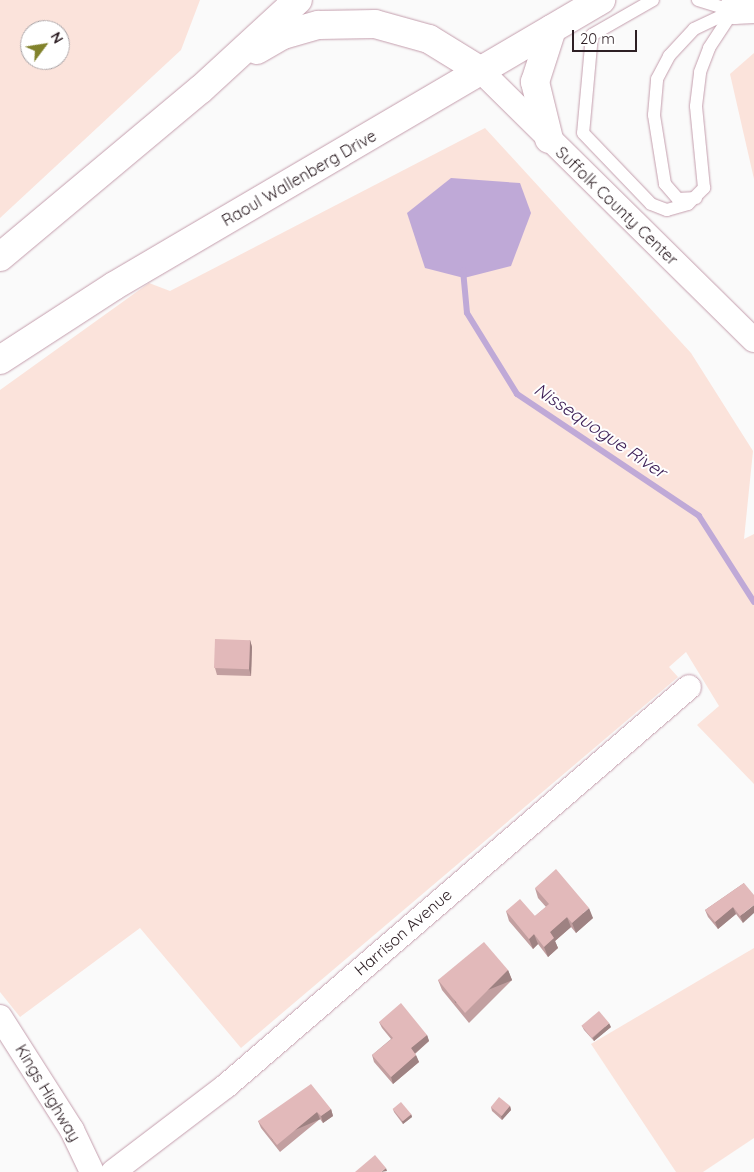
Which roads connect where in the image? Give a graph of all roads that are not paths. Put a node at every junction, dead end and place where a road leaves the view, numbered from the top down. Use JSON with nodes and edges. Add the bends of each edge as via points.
{"nodes":[{"id":1,"x":298,"y":0,"type":"edge"},
{"id":2,"x":601,"y":0,"type":"edge"},
{"id":3,"x":653,"y":0,"type":"edge"},
{"id":4,"x":698,"y":0,"type":"edge"},
{"id":5,"x":742,"y":6,"type":"edge"},
{"id":6,"x":571,"y":15,"type":"edge"},
{"id":7,"x":481,"y":70,"type":"junction"},
{"id":8,"x":200,"y":90,"type":"junction"},
{"id":9,"x":549,"y":139,"type":"junction"},
{"id":10,"x":698,"y":198,"type":"junction"},
{"id":11,"x":0,"y":257,"type":"edge"},
{"id":12,"x":754,"y":340,"type":"edge"},
{"id":13,"x":0,"y":360,"type":"edge"},
{"id":14,"x":688,"y":687,"type":"dead end"},
{"id":15,"x":0,"y":1017,"type":"edge"},
{"id":16,"x":92,"y":1172,"type":"edge"},
{"id":17,"x":113,"y":1172,"type":"edge"}],
"edges":[{"from":1,"to":8,"type":"street"},
{"from":2,"to":6,"type":"street","name":"Raoul Wallenberg Drive"},
{"from":3,"to":10,"type":"lane","via":[[592,35],[583,133],[651,204],[674,210]]},
{"from":4,"to":5,"type":"lane"},
{"from":5,"to":10,"type":"lane","via":[[708,48],[700,72],[697,126],[705,182]]},
{"from":5,"to":10,"type":"lane","via":[[694,29],[669,56],[657,79],[654,115],[665,184],[678,199]]},
{"from":6,"to":7,"type":"street","name":"Raoul Wallenberg Drive"},
{"from":6,"to":9,"type":"street","via":[[535,82]]},
{"from":7,"to":8,"type":"street","via":[[454,51],[411,32],[375,24],[336,23],[268,42]]},
{"from":7,"to":9,"type":"street","name":"Suffolk County Center"},
{"from":7,"to":13,"type":"street","name":"Raoul Wallenberg Drive","via":[[114,286]]},
{"from":8,"to":11,"type":"street"},
{"from":9,"to":12,"type":"street","name":"Suffolk County Center"},
{"from":14,"to":17,"type":"street","name":"Harrison Avenue","via":[[226,1086]]},
{"from":15,"to":16,"type":"street","name":"Kings Highway","via":[[72,1130]]}]}
